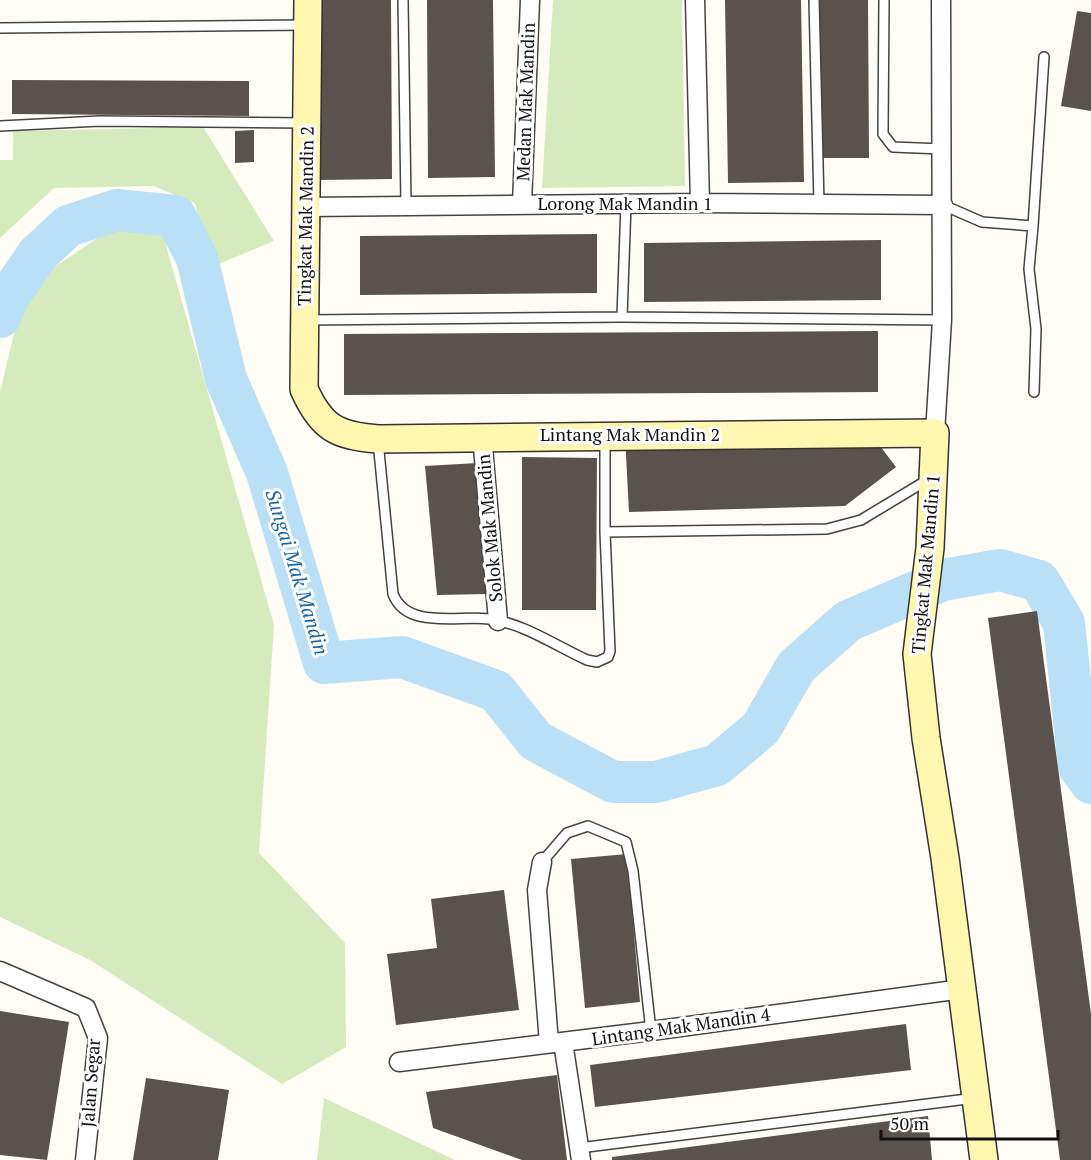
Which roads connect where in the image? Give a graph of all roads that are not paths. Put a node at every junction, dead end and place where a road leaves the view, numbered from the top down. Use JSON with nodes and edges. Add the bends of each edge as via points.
{"nodes":[{"id":1,"x":403,"y":0,"type":"edge"},
{"id":2,"x":530,"y":0,"type":"edge"},
{"id":3,"x":695,"y":0,"type":"edge"},
{"id":4,"x":813,"y":0,"type":"edge"},
{"id":5,"x":884,"y":0,"type":"edge"},
{"id":6,"x":941,"y":0,"type":"edge"},
{"id":7,"x":308,"y":12,"type":"edge"},
{"id":8,"x":0,"y":28,"type":"edge"},
{"id":9,"x":1044,"y":57,"type":"dead end"},
{"id":10,"x":307,"y":123,"type":"junction"},
{"id":11,"x":0,"y":126,"type":"edge"},
{"id":12,"x":942,"y":149,"type":"junction"},
{"id":13,"x":700,"y":203,"type":"junction"},
{"id":14,"x":522,"y":204,"type":"junction"},
{"id":15,"x":626,"y":204,"type":"junction"},
{"id":16,"x":819,"y":204,"type":"junction"},
{"id":17,"x":405,"y":205,"type":"junction"},
{"id":18,"x":943,"y":205,"type":"junction"},
{"id":19,"x":306,"y":207,"type":"junction"},
{"id":20,"x":1033,"y":226,"type":"junction"},
{"id":21,"x":622,"y":317,"type":"junction"},
{"id":22,"x":305,"y":320,"type":"junction"},
{"id":23,"x":942,"y":320,"type":"junction"},
{"id":24,"x":1034,"y":392,"type":"dead end"},
{"id":25,"x":327,"y":426,"type":"joint"},
{"id":26,"x":935,"y":433,"type":"junction"},
{"id":27,"x":605,"y":435,"type":"junction"},
{"id":28,"x":483,"y":436,"type":"junction"},
{"id":29,"x":378,"y":439,"type":"junction"},
{"id":30,"x":935,"y":475,"type":"junction"},
{"id":31,"x":604,"y":532,"type":"junction"},
{"id":32,"x":498,"y":621,"type":"junction"},
{"id":33,"x":542,"y":862,"type":"joint"},
{"id":34,"x":0,"y":971,"type":"edge"},
{"id":35,"x":962,"y":989,"type":"junction"},
{"id":36,"x":651,"y":1031,"type":"junction"},
{"id":37,"x":556,"y":1043,"type":"junction"},
{"id":38,"x":399,"y":1062,"type":"dead end"},
{"id":39,"x":977,"y":1098,"type":"junction"},
{"id":40,"x":580,"y":1154,"type":"edge"},
{"id":41,"x":85,"y":1160,"type":"edge"},
{"id":42,"x":984,"y":1160,"type":"edge"}],
"edges":[{"from":1,"to":17,"type":"lane"},
{"from":2,"to":14,"type":"street","name":"Medan Mak Mandin"},
{"from":3,"to":13,"type":"street"},
{"from":4,"to":16,"type":"lane"},
{"from":5,"to":12,"type":"lane","via":[[883,134],[893,147]]},
{"from":6,"to":12,"type":"street","name":"Tingkat Mak Mandin 1"},
{"from":7,"to":8,"type":"lane"},
{"from":7,"to":10,"type":"street","name":"Tingkat Mak Mandin 2"},
{"from":9,"to":20,"type":"lane"},
{"from":10,"to":11,"type":"lane","via":[[100,121]]},
{"from":10,"to":19,"type":"street","name":"Tingkat Mak Mandin 2"},
{"from":12,"to":18,"type":"street","name":"Tingkat Mak Mandin 1"},
{"from":13,"to":15,"type":"street","name":"Lorong Mak Mandin 1"},
{"from":13,"to":16,"type":"street","name":"Lorong Mak Mandin 1"},
{"from":14,"to":15,"type":"street","name":"Lorong Mak Mandin 1"},
{"from":14,"to":17,"type":"street","name":"Lorong Mak Mandin 1"},
{"from":15,"to":21,"type":"lane"},
{"from":16,"to":18,"type":"street","name":"Lorong Mak Mandin 1"},
{"from":17,"to":19,"type":"street","name":"Lorong Mak Mandin 1"},
{"from":18,"to":20,"type":"lane","via":[[982,222]]},
{"from":18,"to":23,"type":"street","name":"Tingkat Mak Mandin 1"},
{"from":19,"to":22,"type":"street","name":"Tingkat Mak Mandin 2"},
{"from":20,"to":24,"type":"lane","via":[[1029,268],[1036,329]]},
{"from":21,"to":22,"type":"lane"},
{"from":21,"to":23,"type":"lane"},
{"from":22,"to":25,"type":"street","name":"Tingkat Mak Mandin 2","via":[[304,389],[314,411]]},
{"from":23,"to":26,"type":"street","name":"Tingkat Mak Mandin 1"},
{"from":25,"to":29,"type":"street","name":"Lintang Mak Mandin 2","via":[[352,437]]},
{"from":26,"to":27,"type":"street","name":"Lintang Mak Mandin 2"},
{"from":26,"to":30,"type":"street","name":"Tingkat Mak Mandin 1"},
{"from":27,"to":28,"type":"street","name":"Lintang Mak Mandin 2"},
{"from":27,"to":31,"type":"lane"},
{"from":28,"to":29,"type":"street","name":"Lintang Mak Mandin 2"},
{"from":28,"to":32,"type":"street","name":"Solok Mak Mandin"},
{"from":29,"to":32,"type":"lane","via":[[396,603],[419,616]]},
{"from":30,"to":31,"type":"lane","via":[[861,520],[827,529]]},
{"from":30,"to":35,"type":"street","name":"Tingkat Mak Mandin 1","via":[[917,654]]},
{"from":31,"to":32,"type":"lane","via":[[608,657],[597,662],[587,660]]},
{"from":33,"to":36,"type":"lane","via":[[567,833],[588,826],[626,842],[633,871]]},
{"from":33,"to":37,"type":"street","via":[[537,890]]},
{"from":34,"to":41,"type":"street","name":"Jalan Segar","via":[[86,1008],[98,1038]]},
{"from":35,"to":36,"type":"street","name":"Lintang Mak Mandin 4"},
{"from":35,"to":39,"type":"street","name":"Tingkat Mak Mandin 1"},
{"from":36,"to":37,"type":"street","name":"Lintang Mak Mandin 4"},
{"from":37,"to":38,"type":"street","name":"Lintang Mak Mandin 4"},
{"from":37,"to":40,"type":"street"},
{"from":39,"to":40,"type":"lane"},
{"from":39,"to":42,"type":"street","name":"Tingkat Mak Mandin 1"}]}
